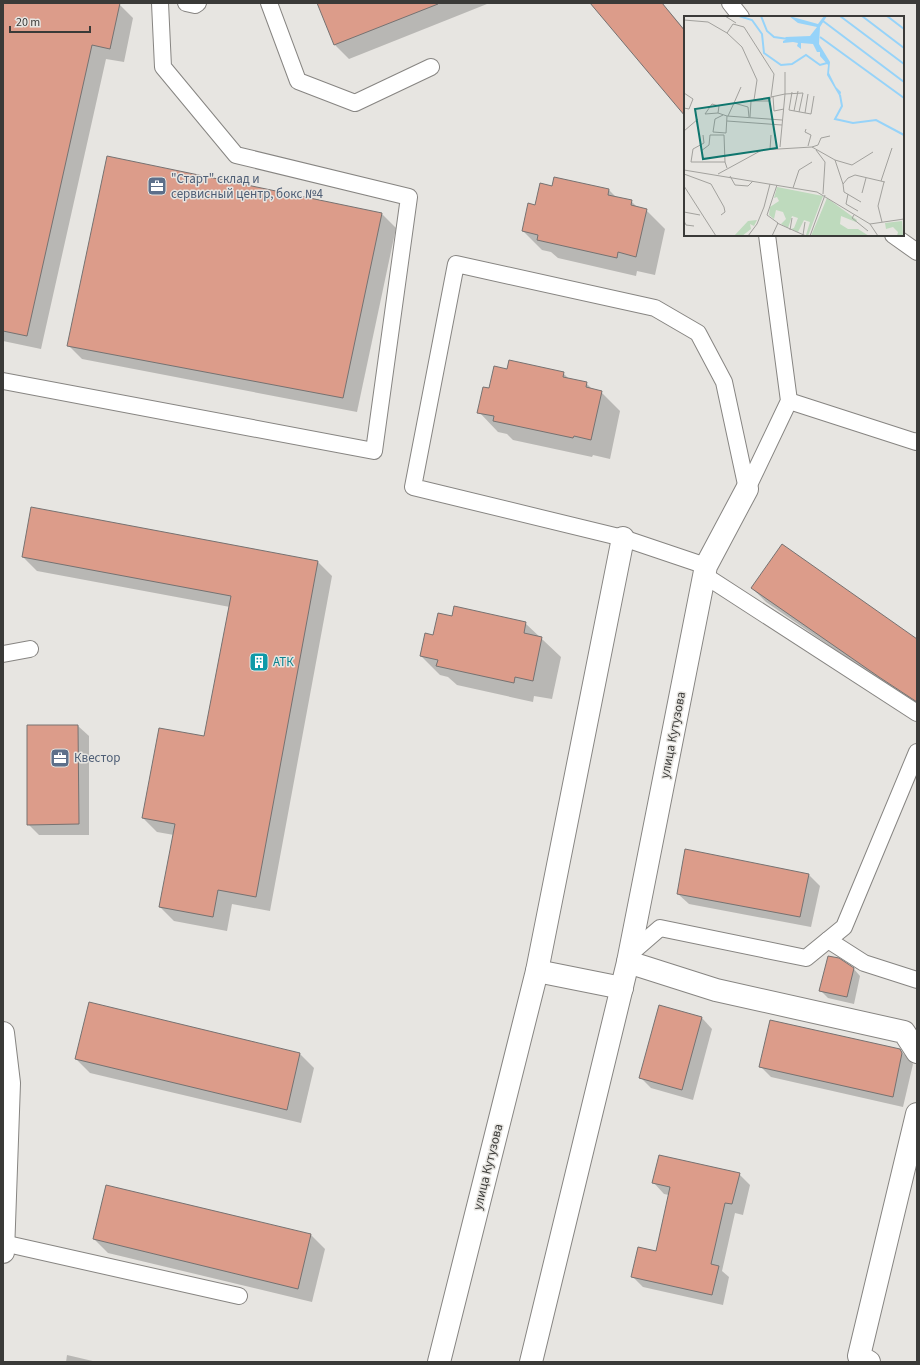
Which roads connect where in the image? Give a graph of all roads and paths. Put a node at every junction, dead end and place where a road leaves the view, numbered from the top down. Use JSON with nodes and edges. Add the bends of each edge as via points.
{"nodes":[{"id":1,"x":160,"y":3,"type":"edge"},
{"id":2,"x":186,"y":3,"type":"edge"},
{"id":3,"x":198,"y":3,"type":"edge"},
{"id":4,"x":269,"y":3,"type":"edge"},
{"id":5,"x":730,"y":3,"type":"edge"},
{"id":6,"x":739,"y":16,"type":"edge"},
{"id":7,"x":431,"y":67,"type":"dead end"},
{"id":8,"x":767,"y":236,"type":"edge"},
{"id":9,"x":894,"y":236,"type":"edge"},
{"id":10,"x":917,"y":252,"type":"edge"},
{"id":11,"x":3,"y":381,"type":"edge"},
{"id":12,"x":789,"y":401,"type":"junction"},
{"id":13,"x":917,"y":441,"type":"edge"},
{"id":14,"x":747,"y":489,"type":"junction"},
{"id":15,"x":623,"y":538,"type":"junction"},
{"id":16,"x":705,"y":571,"type":"junction"},
{"id":17,"x":30,"y":649,"type":"dead end"},
{"id":18,"x":3,"y":654,"type":"edge"},
{"id":19,"x":917,"y":713,"type":"edge"},
{"id":20,"x":917,"y":752,"type":"edge"},
{"id":21,"x":828,"y":940,"type":"junction"},
{"id":22,"x":629,"y":958,"type":"junction"},
{"id":23,"x":537,"y":971,"type":"junction"},
{"id":24,"x":917,"y":980,"type":"edge"},
{"id":25,"x":622,"y":988,"type":"junction"},
{"id":26,"x":3,"y":1033,"type":"edge"},
{"id":27,"x":917,"y":1052,"type":"edge"},
{"id":28,"x":917,"y":1114,"type":"edge"},
{"id":29,"x":3,"y":1243,"type":"edge"},
{"id":30,"x":3,"y":1252,"type":"edge"},
{"id":31,"x":239,"y":1296,"type":"dead end"},
{"id":32,"x":439,"y":1362,"type":"edge"},
{"id":33,"x":531,"y":1362,"type":"edge"},
{"id":34,"x":869,"y":1362,"type":"edge"}],
"edges":[{"from":1,"to":11,"type":"lane","via":[[163,67],[236,155],[409,197],[374,451]]},
{"from":2,"to":3,"type":"lane"},
{"from":4,"to":7,"type":"lane","via":[[298,81],[305,84],[355,103]]},
{"from":5,"to":6,"type":"lane"},
{"from":8,"to":12,"type":"lane"},
{"from":9,"to":10,"type":"lane"},
{"from":12,"to":13,"type":"lane"},
{"from":12,"to":14,"type":"lane"},
{"from":14,"to":15,"type":"lane","via":[[724,382],[698,333],[655,308],[456,264],[413,487]]},
{"from":14,"to":16,"type":"street","name":"улица Кутузова"},
{"from":15,"to":16,"type":"lane"},
{"from":15,"to":23,"type":"street","name":"улица Кутузова"},
{"from":16,"to":19,"type":"lane"},
{"from":16,"to":22,"type":"street","name":"улица Кутузова"},
{"from":17,"to":18,"type":"lane"},
{"from":20,"to":21,"type":"lane","via":[[844,927]]},
{"from":21,"to":22,"type":"lane","via":[[806,958],[660,928]]},
{"from":21,"to":24,"type":"lane","via":[[864,963]]},
{"from":22,"to":25,"type":"street","name":"улица Кутузова"},
{"from":22,"to":27,"type":"street","via":[[716,990],[904,1032]]},
{"from":23,"to":25,"type":"street"},
{"from":23,"to":32,"type":"street","name":"улица Кутузова"},
{"from":25,"to":33,"type":"street","name":"улица Кутузова"},
{"from":26,"to":29,"type":"street","via":[[9,1083]]},
{"from":28,"to":34,"type":"street","via":[[860,1356]]},
{"from":29,"to":30,"type":"street"},
{"from":29,"to":31,"type":"lane"}]}
